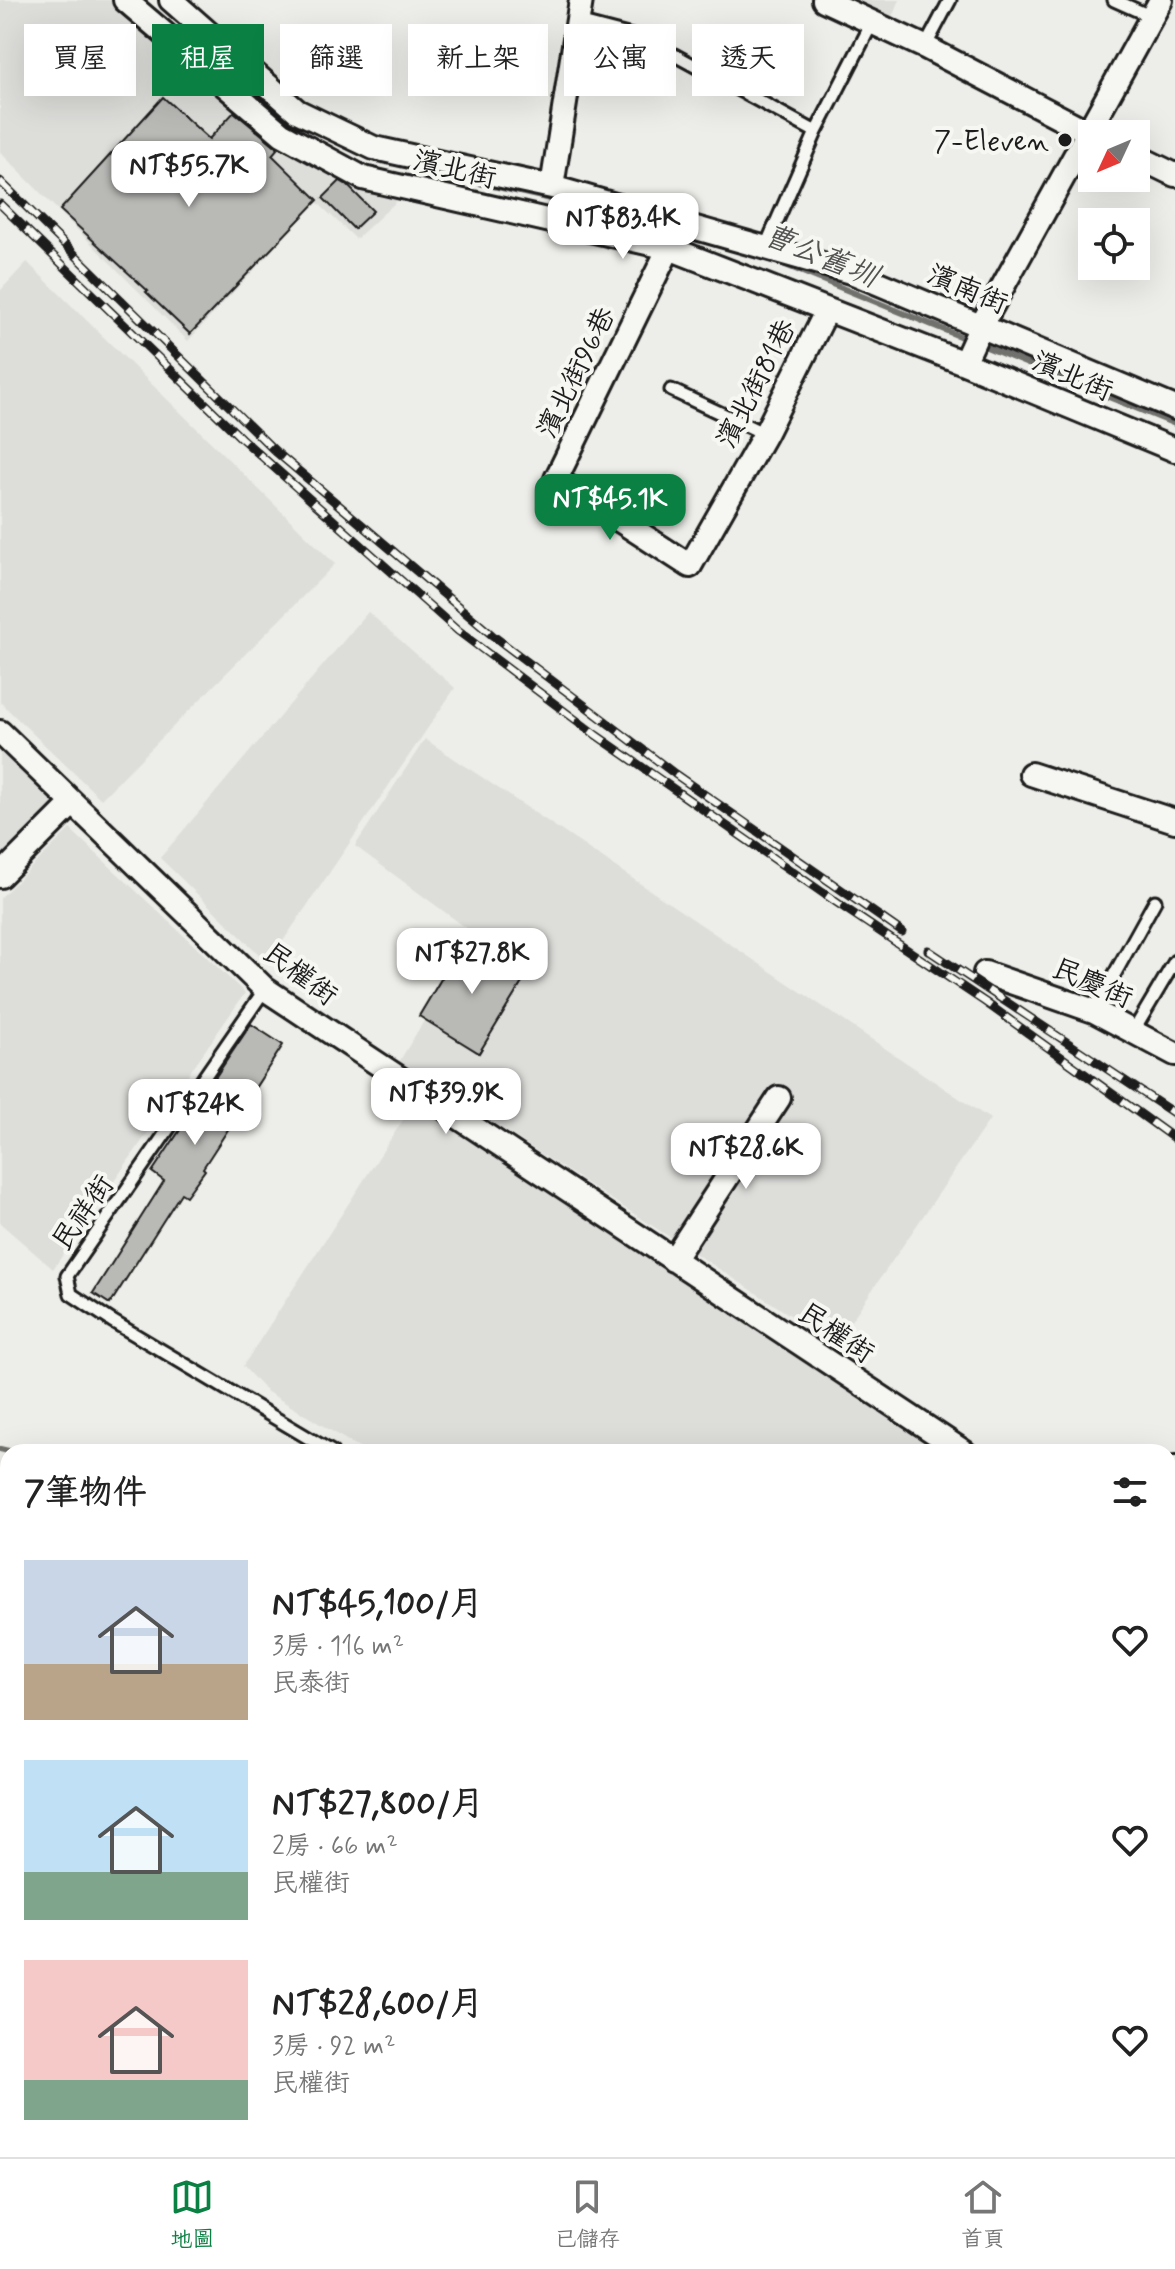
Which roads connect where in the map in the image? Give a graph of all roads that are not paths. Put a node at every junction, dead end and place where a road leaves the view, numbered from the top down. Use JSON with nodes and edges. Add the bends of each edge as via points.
{"nodes":[{"id":1,"x":125,"y":0,"type":"edge"},
{"id":2,"x":171,"y":0,"type":"edge"},
{"id":3,"x":824,"y":0,"type":"edge"},
{"id":4,"x":950,"y":0,"type":"edge"},
{"id":5,"x":1114,"y":0,"type":"edge"},
{"id":6,"x":1156,"y":8,"type":"edge"},
{"id":7,"x":580,"y":11,"type":"edge"},
{"id":8,"x":872,"y":23,"type":"junction"},
{"id":9,"x":925,"y":47,"type":"junction"},
{"id":10,"x":1097,"y":120,"type":"edge"},
{"id":11,"x":1078,"y":127,"type":"edge"},
{"id":12,"x":816,"y":132,"type":"junction"},
{"id":13,"x":1078,"y":155,"type":"edge"},
{"id":14,"x":1150,"y":163,"type":"edge"},
{"id":15,"x":1175,"y":175,"type":"edge"},
{"id":16,"x":552,"y":187,"type":"junction"},
{"id":17,"x":669,"y":248,"type":"junction"},
{"id":18,"x":765,"y":248,"type":"junction"},
{"id":19,"x":827,"y":310,"type":"junction"},
{"id":20,"x":972,"y":345,"type":"junction"},
{"id":21,"x":671,"y":390,"type":"dead end"},
{"id":22,"x":1175,"y":408,"type":"edge"},
{"id":23,"x":765,"y":434,"type":"junction"},
{"id":24,"x":1175,"y":450,"type":"edge"},
{"id":25,"x":690,"y":566,"type":"joint"},
{"id":26,"x":0,"y":732,"type":"edge"},
{"id":27,"x":1031,"y":774,"type":"dead end"},
{"id":28,"x":73,"y":803,"type":"junction"},
{"id":29,"x":1175,"y":821,"type":"edge"},
{"id":30,"x":0,"y":876,"type":"edge"},
{"id":31,"x":1155,"y":901,"type":"dead end"},
{"id":32,"x":1175,"y":961,"type":"edge"},
{"id":33,"x":985,"y":973,"type":"dead end"},
{"id":34,"x":265,"y":989,"type":"junction"},
{"id":35,"x":1094,"y":1011,"type":"junction"},
{"id":36,"x":1133,"y":1032,"type":"junction"},
{"id":37,"x":1175,"y":1054,"type":"edge"},
{"id":38,"x":779,"y":1098,"type":"dead end"},
{"id":39,"x":673,"y":1260,"type":"junction"},
{"id":40,"x":319,"y":1444,"type":"edge"},
{"id":41,"x":952,"y":1444,"type":"edge"}],
"edges":[{"from":1,"to":17,"type":"street","name":"濱北街","via":[[282,134],[363,178]]},
{"from":2,"to":16,"type":"street","name":"濱南街","via":[[297,111],[374,148]]},
{"from":3,"to":8,"type":"street"},
{"from":4,"to":9,"type":"lane"},
{"from":5,"to":6,"type":"lane"},
{"from":6,"to":10,"type":"street"},
{"from":7,"to":12,"type":"lane","via":[[647,40]]},
{"from":7,"to":16,"type":"street"},
{"from":8,"to":9,"type":"street"},
{"from":8,"to":12,"type":"lane"},
{"from":9,"to":11,"type":"street"},
{"from":12,"to":18,"type":"lane"},
{"from":13,"to":20,"type":"street"},
{"from":14,"to":15,"type":"street"},
{"from":16,"to":18,"type":"street","name":"濱南街"},
{"from":17,"to":19,"type":"street","name":"濱北街"},
{"from":17,"to":25,"type":"street","name":"濱北街96巷","via":[[556,479]]},
{"from":18,"to":20,"type":"street","name":"濱南街","via":[[854,273]]},
{"from":19,"to":20,"type":"street","name":"濱北街"},
{"from":19,"to":23,"type":"street","name":"濱北街81巷"},
{"from":20,"to":22,"type":"street","name":"濱南街"},
{"from":20,"to":24,"type":"street","name":"濱北街"},
{"from":21,"to":23,"type":"lane"},
{"from":23,"to":25,"type":"street","name":"濱北街81巷"},
{"from":26,"to":28,"type":"street","name":"民權街"},
{"from":27,"to":29,"type":"street"},
{"from":28,"to":30,"type":"street"},
{"from":28,"to":34,"type":"street","name":"民權街"},
{"from":31,"to":35,"type":"lane"},
{"from":32,"to":36,"type":"lane"},
{"from":33,"to":35,"type":"street","name":"民慶街"},
{"from":34,"to":39,"type":"street","name":"民權街"},
{"from":34,"to":40,"type":"lane","name":"民祥街","via":[[67,1276],[71,1294]]},
{"from":35,"to":36,"type":"street","name":"民慶街"},
{"from":36,"to":37,"type":"street","name":"民慶街"},
{"from":38,"to":39,"type":"street"},
{"from":39,"to":41,"type":"street","name":"民權街"}]}
